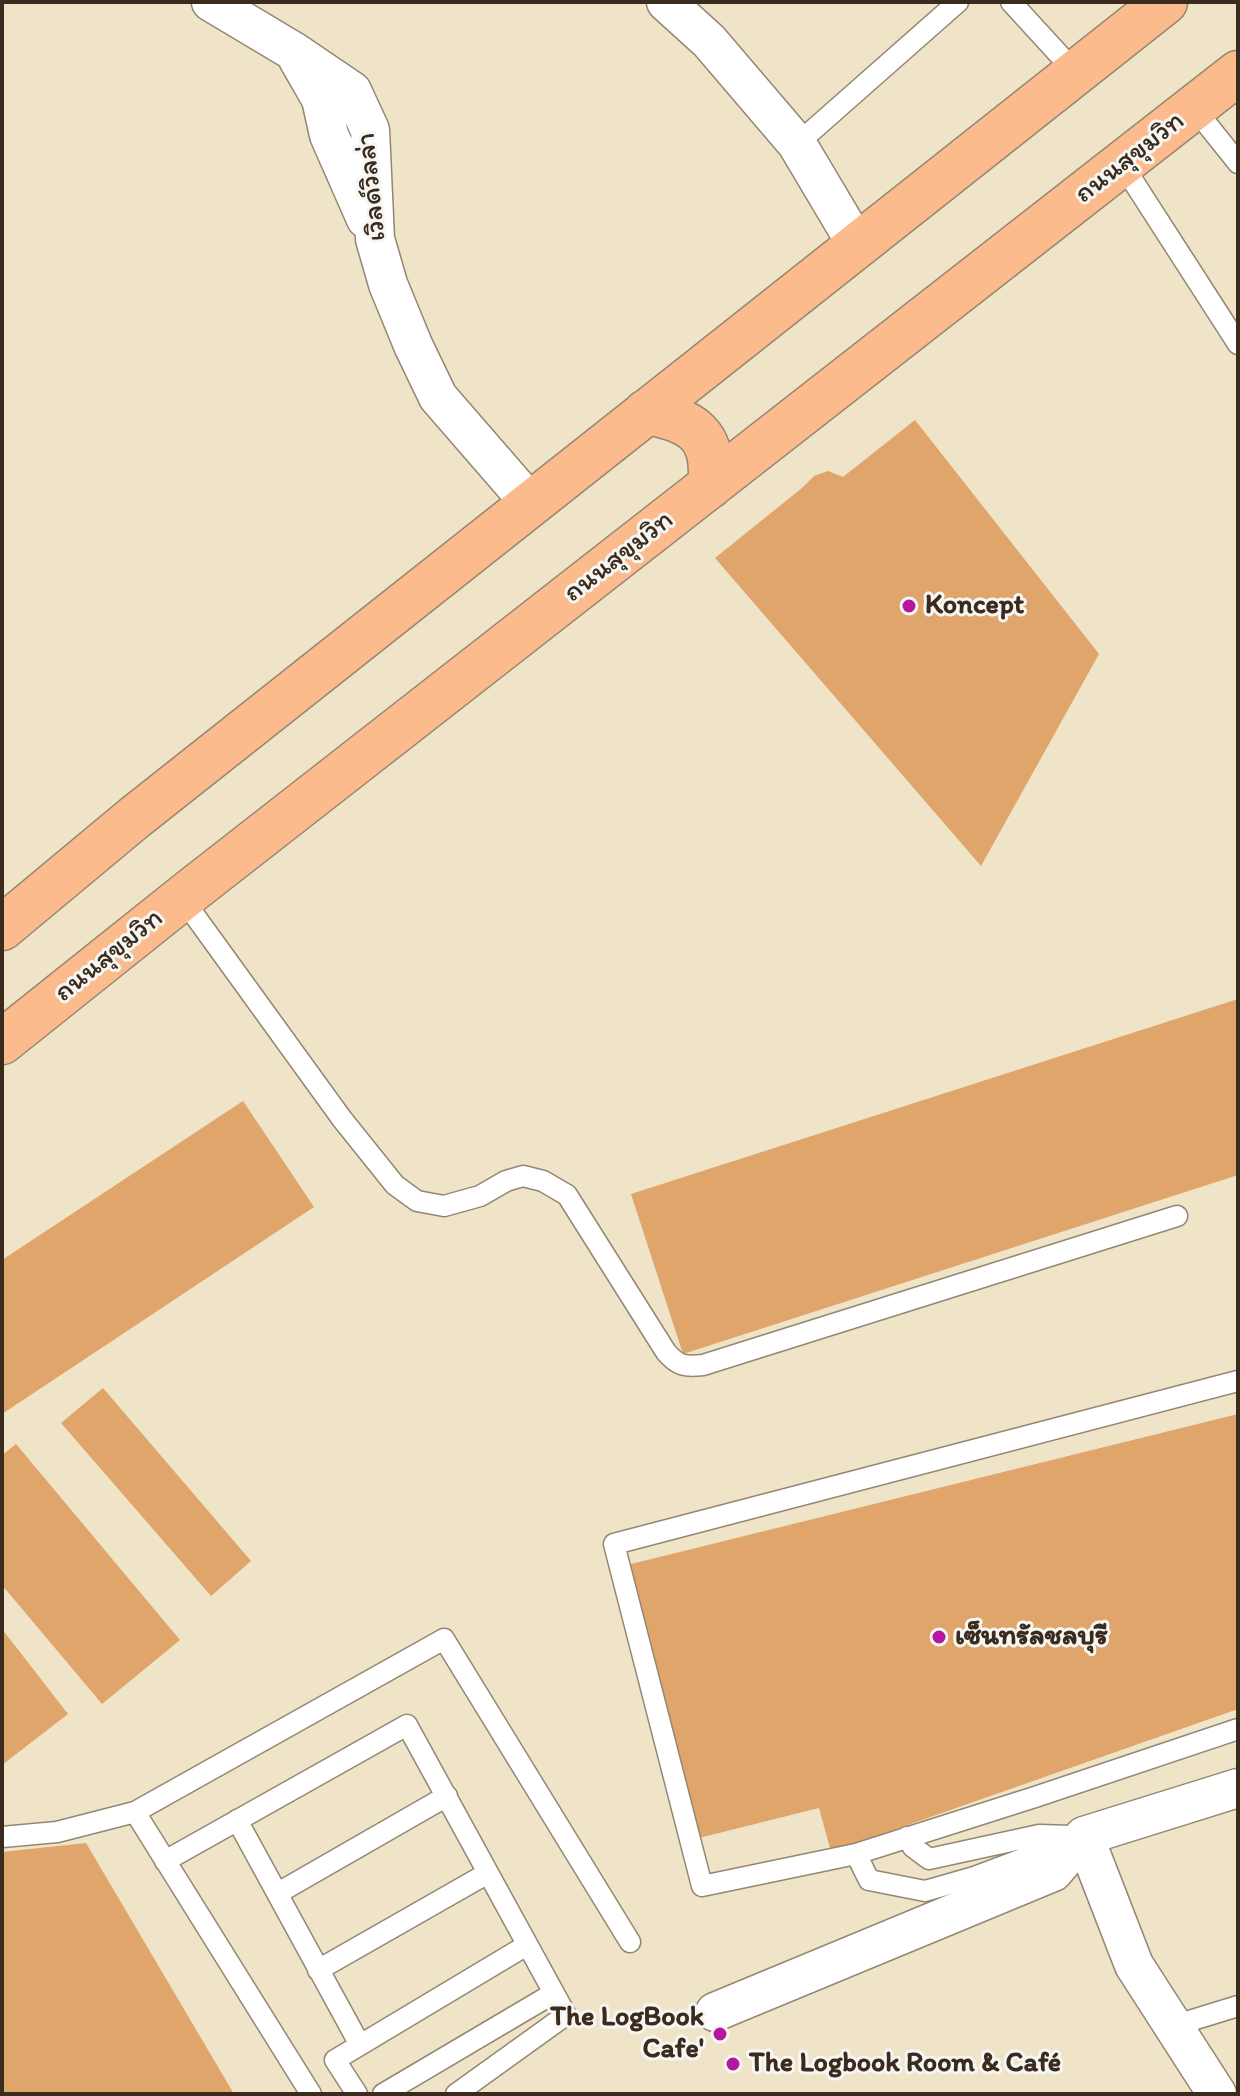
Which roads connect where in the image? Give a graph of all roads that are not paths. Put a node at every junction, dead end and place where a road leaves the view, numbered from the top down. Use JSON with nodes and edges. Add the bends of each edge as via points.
{"nodes":[{"id":1,"x":211,"y":2,"type":"edge"},
{"id":2,"x":666,"y":2,"type":"edge"},
{"id":3,"x":958,"y":2,"type":"edge"},
{"id":4,"x":1011,"y":2,"type":"edge"},
{"id":5,"x":1165,"y":2,"type":"edge"},
{"id":6,"x":1076,"y":73,"type":"junction"},
{"id":7,"x":1238,"y":73,"type":"edge"},
{"id":8,"x":1194,"y":108,"type":"junction"},
{"id":9,"x":797,"y":144,"type":"junction"},
{"id":10,"x":1238,"y":163,"type":"edge"},
{"id":11,"x":1122,"y":164,"type":"junction"},
{"id":12,"x":857,"y":245,"type":"junction"},
{"id":13,"x":1238,"y":344,"type":"edge"},
{"id":14,"x":646,"y":412,"type":"junction"},
{"id":15,"x":710,"y":486,"type":"junction"},
{"id":16,"x":530,"y":503,"type":"junction"},
{"id":17,"x":182,"y":898,"type":"junction"},
{"id":18,"x":2,"y":928,"type":"edge"},
{"id":19,"x":2,"y":1042,"type":"edge"},
{"id":20,"x":1177,"y":1216,"type":"dead end"},
{"id":21,"x":1238,"y":1381,"type":"edge"},
{"id":22,"x":1238,"y":1729,"type":"edge"},
{"id":23,"x":1238,"y":1788,"type":"edge"},
{"id":24,"x":447,"y":1796,"type":"junction"},
{"id":25,"x":135,"y":1812,"type":"junction"},
{"id":26,"x":237,"y":1820,"type":"junction"},
{"id":27,"x":1084,"y":1836,"type":"junction"},
{"id":28,"x":2,"y":1837,"type":"edge"},
{"id":29,"x":907,"y":1837,"type":"junction"},
{"id":30,"x":856,"y":1854,"type":"junction"},
{"id":31,"x":165,"y":1861,"type":"junction"},
{"id":32,"x":488,"y":1873,"type":"junction"},
{"id":33,"x":278,"y":1893,"type":"junction"},
{"id":34,"x":630,"y":1942,"type":"dead end"},
{"id":35,"x":527,"y":1945,"type":"junction"},
{"id":36,"x":318,"y":1970,"type":"junction"},
{"id":37,"x":554,"y":1993,"type":"junction"},
{"id":38,"x":1238,"y":2006,"type":"edge"},
{"id":39,"x":715,"y":2012,"type":"dead end"},
{"id":40,"x":1173,"y":2026,"type":"junction"},
{"id":41,"x":360,"y":2045,"type":"junction"},
{"id":42,"x":311,"y":2094,"type":"edge"},
{"id":43,"x":357,"y":2094,"type":"edge"},
{"id":44,"x":383,"y":2094,"type":"edge"},
{"id":45,"x":456,"y":2094,"type":"edge"},
{"id":46,"x":1217,"y":2094,"type":"edge"}],
"edges":[{"from":1,"to":16,"type":"street","name":"เวิลด์วิลล่า","via":[[293,51],[321,99],[329,135],[438,397]]},
{"from":2,"to":9,"type":"street","via":[[709,41]]},
{"from":3,"to":9,"type":"lane"},
{"from":4,"to":6,"type":"lane"},
{"from":5,"to":6,"type":"main road"},
{"from":6,"to":12,"type":"main road"},
{"from":7,"to":8,"type":"main road","name":"ถนนสุขุมวิท"},
{"from":8,"to":10,"type":"lane"},
{"from":8,"to":11,"type":"main road","name":"ถนนสุขุมวิท"},
{"from":9,"to":12,"type":"street"},
{"from":11,"to":13,"type":"lane"},
{"from":11,"to":15,"type":"main road","name":"ถนนสุขุมวิท"},
{"from":12,"to":14,"type":"main road"},
{"from":14,"to":15,"type":"main road","via":[[668,416],[699,433],[713,465]]},
{"from":14,"to":16,"type":"main road"},
{"from":15,"to":17,"type":"main road","name":"ถนนสุขุมวิท"},
{"from":16,"to":18,"type":"main road"},
{"from":17,"to":19,"type":"main road","name":"ถนนสุขุมวิท"},
{"from":17,"to":20,"type":"lane","via":[[395,1185],[417,1201],[444,1206],[523,1176],[567,1195],[666,1352],[688,1367]]},
{"from":21,"to":30,"type":"lane","via":[[614,1544],[702,1886]]},
{"from":22,"to":29,"type":"lane"},
{"from":23,"to":27,"type":"street"},
{"from":24,"to":26,"type":"lane","via":[[407,1725]]},
{"from":24,"to":32,"type":"lane"},
{"from":24,"to":33,"type":"lane"},
{"from":25,"to":28,"type":"lane","via":[[57,1832]]},
{"from":25,"to":31,"type":"lane"},
{"from":25,"to":34,"type":"lane","via":[[444,1639]]},
{"from":26,"to":31,"type":"lane"},
{"from":26,"to":33,"type":"lane"},
{"from":27,"to":29,"type":"lane","via":[[1039,1835],[929,1859]]},
{"from":27,"to":30,"type":"lane","via":[[925,1891],[869,1880]]},
{"from":27,"to":39,"type":"street","via":[[1053,1872]]},
{"from":27,"to":40,"type":"street","via":[[1134,1965]]},
{"from":29,"to":30,"type":"lane"},
{"from":31,"to":42,"type":"lane"},
{"from":32,"to":35,"type":"lane"},
{"from":32,"to":36,"type":"lane"},
{"from":33,"to":36,"type":"lane"},
{"from":35,"to":37,"type":"lane"},
{"from":35,"to":41,"type":"lane"},
{"from":36,"to":41,"type":"lane"},
{"from":37,"to":44,"type":"lane"},
{"from":37,"to":45,"type":"lane","via":[[566,2015]]},
{"from":38,"to":40,"type":"lane"},
{"from":40,"to":46,"type":"street"},
{"from":41,"to":43,"type":"lane","via":[[335,2060]]}]}
